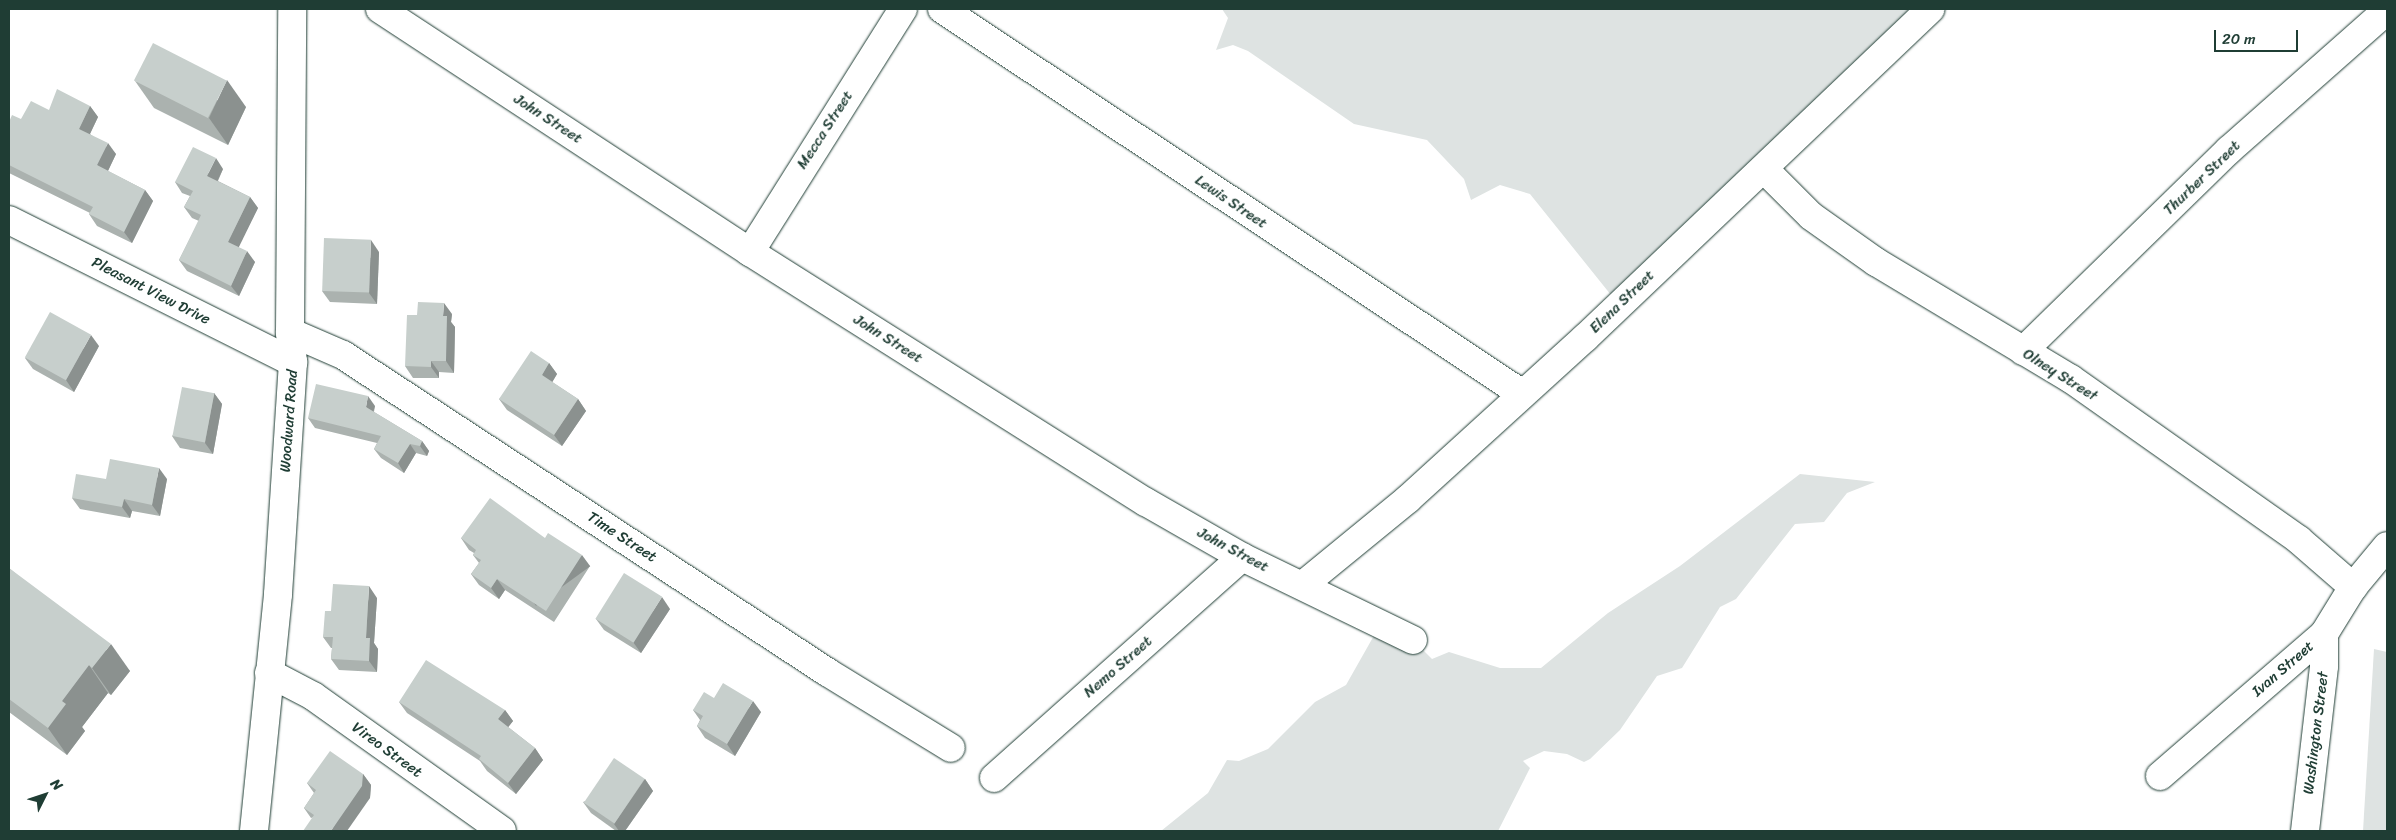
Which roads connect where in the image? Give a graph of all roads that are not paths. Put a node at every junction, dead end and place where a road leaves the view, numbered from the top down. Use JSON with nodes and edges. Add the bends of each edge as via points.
{"nodes":[{"id":1,"x":292,"y":9,"type":"edge"},
{"id":2,"x":380,"y":9,"type":"edge"},
{"id":3,"x":903,"y":9,"type":"edge"},
{"id":4,"x":942,"y":9,"type":"edge"},
{"id":5,"x":1930,"y":9,"type":"edge"},
{"id":6,"x":2387,"y":10,"type":"edge"},
{"id":7,"x":1764,"y":169,"type":"junction"},
{"id":8,"x":9,"y":220,"type":"edge"},
{"id":9,"x":750,"y":252,"type":"junction"},
{"id":10,"x":290,"y":332,"type":"junction"},
{"id":11,"x":2023,"y":351,"type":"junction"},
{"id":12,"x":293,"y":362,"type":"junction"},
{"id":13,"x":1521,"y":393,"type":"junction"},
{"id":14,"x":2387,"y":546,"type":"edge"},
{"id":15,"x":1242,"y":557,"type":"junction"},
{"id":16,"x":1303,"y":585,"type":"junction"},
{"id":17,"x":2353,"y":587,"type":"junction"},
{"id":18,"x":2324,"y":634,"type":"junction"},
{"id":19,"x":1413,"y":640,"type":"dead end"},
{"id":20,"x":269,"y":673,"type":"junction"},
{"id":21,"x":951,"y":748,"type":"dead end"},
{"id":22,"x":2160,"y":776,"type":"dead end"},
{"id":23,"x":994,"y":778,"type":"dead end"},
{"id":24,"x":254,"y":831,"type":"edge"},
{"id":25,"x":502,"y":831,"type":"edge"},
{"id":26,"x":2305,"y":831,"type":"edge"}],
"edges":[{"from":1,"to":10,"type":"street","name":"Woodward Road"},
{"from":2,"to":9,"type":"street","name":"John Street"},
{"from":3,"to":9,"type":"street","name":"Mecca Street"},
{"from":4,"to":13,"type":"street","name":"Lewis Street"},
{"from":5,"to":7,"type":"street","name":"Elena Street"},
{"from":6,"to":11,"type":"street","name":"Thurber Street","via":[[2229,150]]},
{"from":7,"to":11,"type":"street","name":"Olney Street","via":[[1811,216],[1876,262]]},
{"from":7,"to":13,"type":"street","name":"Elena Street","via":[[1585,338]]},
{"from":8,"to":12,"type":"street","name":"Pleasant View Drive"},
{"from":9,"to":15,"type":"street","name":"John Street","via":[[1146,502]]},
{"from":10,"to":12,"type":"street","name":"Woodward Road"},
{"from":10,"to":21,"type":"street","name":"Time Street","via":[[343,355],[827,672]]},
{"from":11,"to":17,"type":"street","name":"Olney Street","via":[[2070,379],[2291,534]]},
{"from":12,"to":20,"type":"street","name":"Woodward Road","via":[[278,594]]},
{"from":13,"to":16,"type":"street","name":"Elena Street","via":[[1408,499]]},
{"from":14,"to":17,"type":"street","name":"Ivan Street"},
{"from":15,"to":16,"type":"street","name":"John Street"},
{"from":15,"to":23,"type":"street","name":"Nemo Street"},
{"from":16,"to":19,"type":"street","name":"John Street"},
{"from":17,"to":18,"type":"street","name":"Ivan Street"},
{"from":18,"to":22,"type":"street","name":"Ivan Street"},
{"from":18,"to":26,"type":"street","name":"Washington Street","via":[[2324,666]]},
{"from":20,"to":24,"type":"street","name":"Woodward Road"},
{"from":20,"to":25,"type":"street","name":"Vireo Street","via":[[313,696]]}]}
